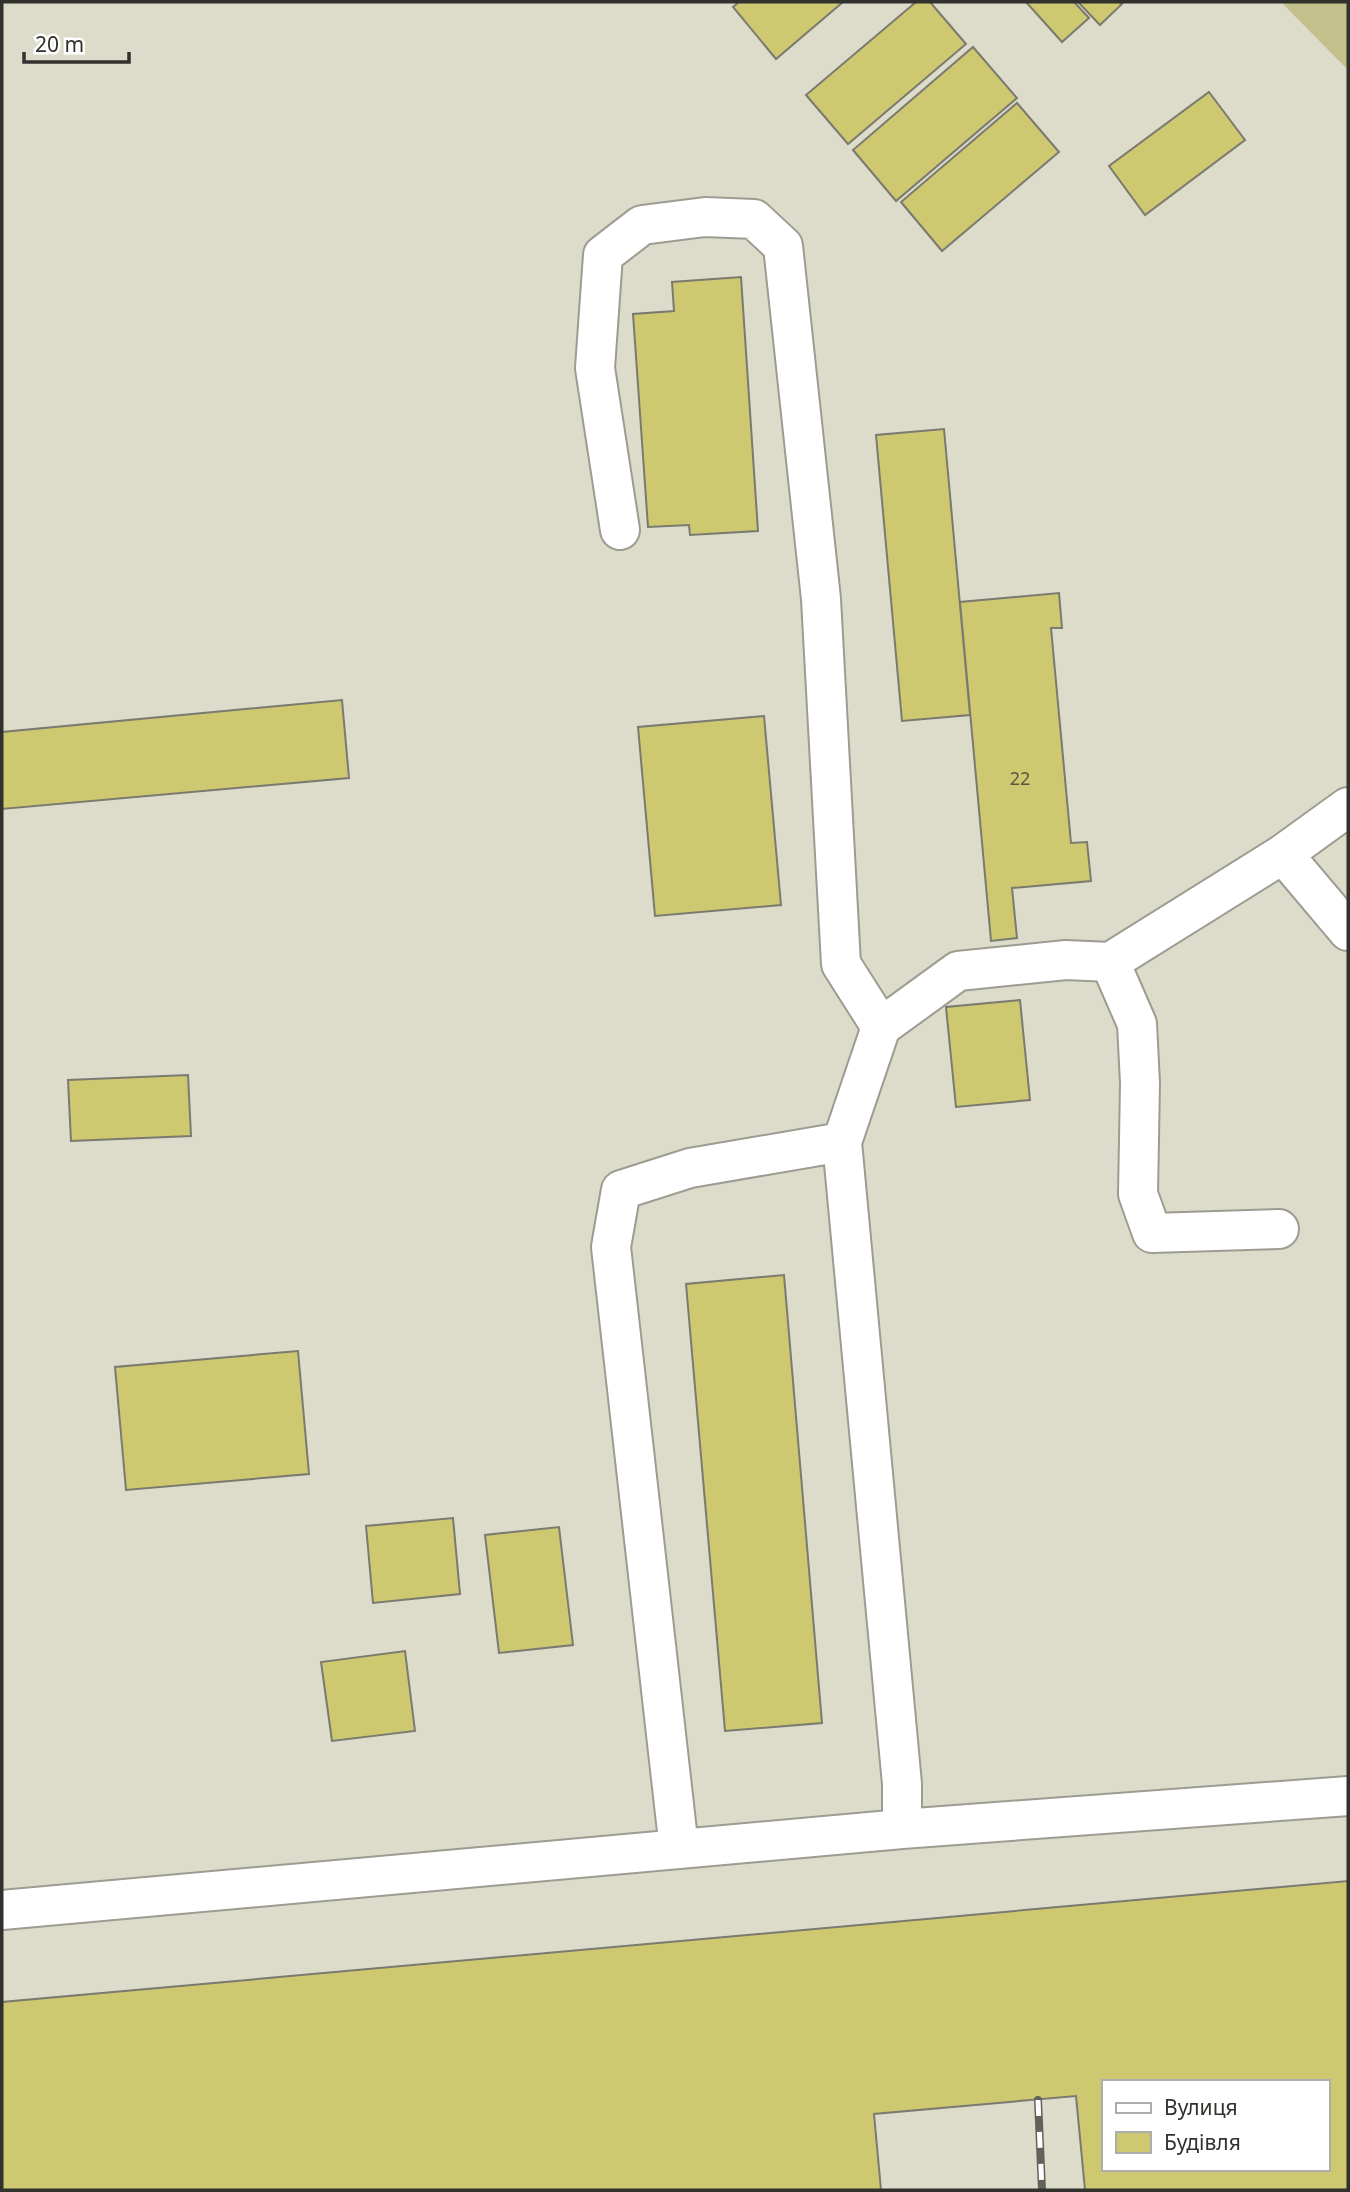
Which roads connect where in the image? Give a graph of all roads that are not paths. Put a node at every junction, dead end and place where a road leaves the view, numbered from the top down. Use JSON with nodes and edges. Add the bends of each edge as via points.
{"nodes":[{"id":1,"x":620,"y":530,"type":"dead end"},
{"id":2,"x":1348,"y":807,"type":"edge"},
{"id":3,"x":1283,"y":854,"type":"junction"},
{"id":4,"x":1348,"y":931,"type":"edge"},
{"id":5,"x":1110,"y":962,"type":"junction"},
{"id":6,"x":881,"y":1027,"type":"junction"},
{"id":7,"x":842,"y":1142,"type":"junction"},
{"id":8,"x":1279,"y":1229,"type":"dead end"},
{"id":9,"x":1348,"y":1796,"type":"edge"},
{"id":10,"x":902,"y":1829,"type":"junction"},
{"id":11,"x":678,"y":1849,"type":"junction"},
{"id":12,"x":2,"y":1910,"type":"edge"}],
"edges":[{"from":1,"to":6,"type":"lane","via":[[595,368],[603,255],[642,225],[705,217],[754,219],[783,246],[821,599],[841,964]]},
{"from":2,"to":3,"type":"lane"},
{"from":3,"to":4,"type":"lane"},
{"from":3,"to":5,"type":"lane"},
{"from":5,"to":6,"type":"lane","via":[[1066,960],[958,971]]},
{"from":5,"to":8,"type":"lane","via":[[1137,1024],[1138,1194],[1152,1233]]},
{"from":6,"to":7,"type":"lane"},
{"from":7,"to":10,"type":"lane","via":[[902,1784]]},
{"from":7,"to":11,"type":"lane","via":[[690,1168],[621,1190],[611,1247]]},
{"from":9,"to":10,"type":"lane"},
{"from":10,"to":11,"type":"lane"},
{"from":11,"to":12,"type":"lane"}]}
